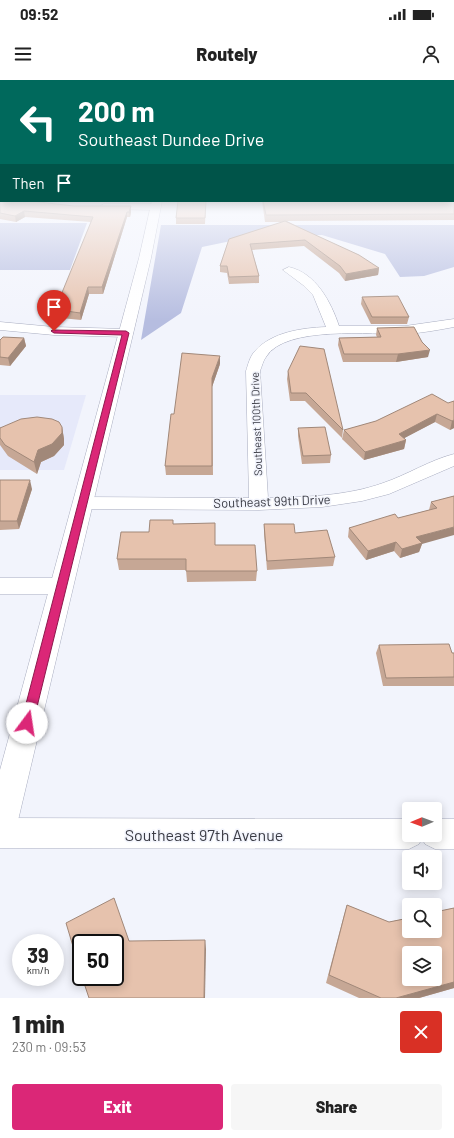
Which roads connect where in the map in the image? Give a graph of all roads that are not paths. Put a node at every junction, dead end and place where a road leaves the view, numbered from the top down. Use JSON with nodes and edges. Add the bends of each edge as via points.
{"nodes":[{"id":1,"x":149,"y":236,"type":"edge"},
{"id":2,"x":289,"y":270,"type":"dead end"},
{"id":3,"x":454,"y":323,"type":"edge"},
{"id":4,"x":0,"y":326,"type":"edge"},
{"id":5,"x":333,"y":329,"type":"junction"},
{"id":6,"x":126,"y":333,"type":"junction"},
{"id":7,"x":454,"y":459,"type":"edge"},
{"id":8,"x":83,"y":503,"type":"junction"},
{"id":9,"x":259,"y":504,"type":"junction"},
{"id":10,"x":0,"y":586,"type":"edge"},
{"id":11,"x":61,"y":586,"type":"junction"},
{"id":12,"x":0,"y":829,"type":"edge"},
{"id":13,"x":0,"y":833,"type":"edge"},
{"id":14,"x":402,"y":834,"type":"edge"},
{"id":15,"x":442,"y":834,"type":"edge"},
{"id":16,"x":454,"y":834,"type":"edge"}],
"edges":[{"from":1,"to":6,"type":"main road"},
{"from":2,"to":5,"type":"street","via":[[306,280],[321,296]]},
{"from":3,"to":5,"type":"street","name":"Southeast 100th Drive","via":[[406,330]]},
{"from":4,"to":6,"type":"street"},
{"from":5,"to":9,"type":"street","name":"Southeast 100th Drive","via":[[299,334],[277,341],[262,352],[254,365]]},
{"from":6,"to":8,"type":"main road"},
{"from":7,"to":9,"type":"street","name":"Southeast 99th Drive","via":[[403,483],[380,490],[303,503]]},
{"from":8,"to":9,"type":"street","name":"Southeast 99th Drive"},
{"from":8,"to":11,"type":"main road"},
{"from":10,"to":11,"type":"street"},
{"from":11,"to":12,"type":"main road"},
{"from":13,"to":14,"type":"street","name":"Southeast 97th Avenue"},
{"from":15,"to":16,"type":"street"}]}
